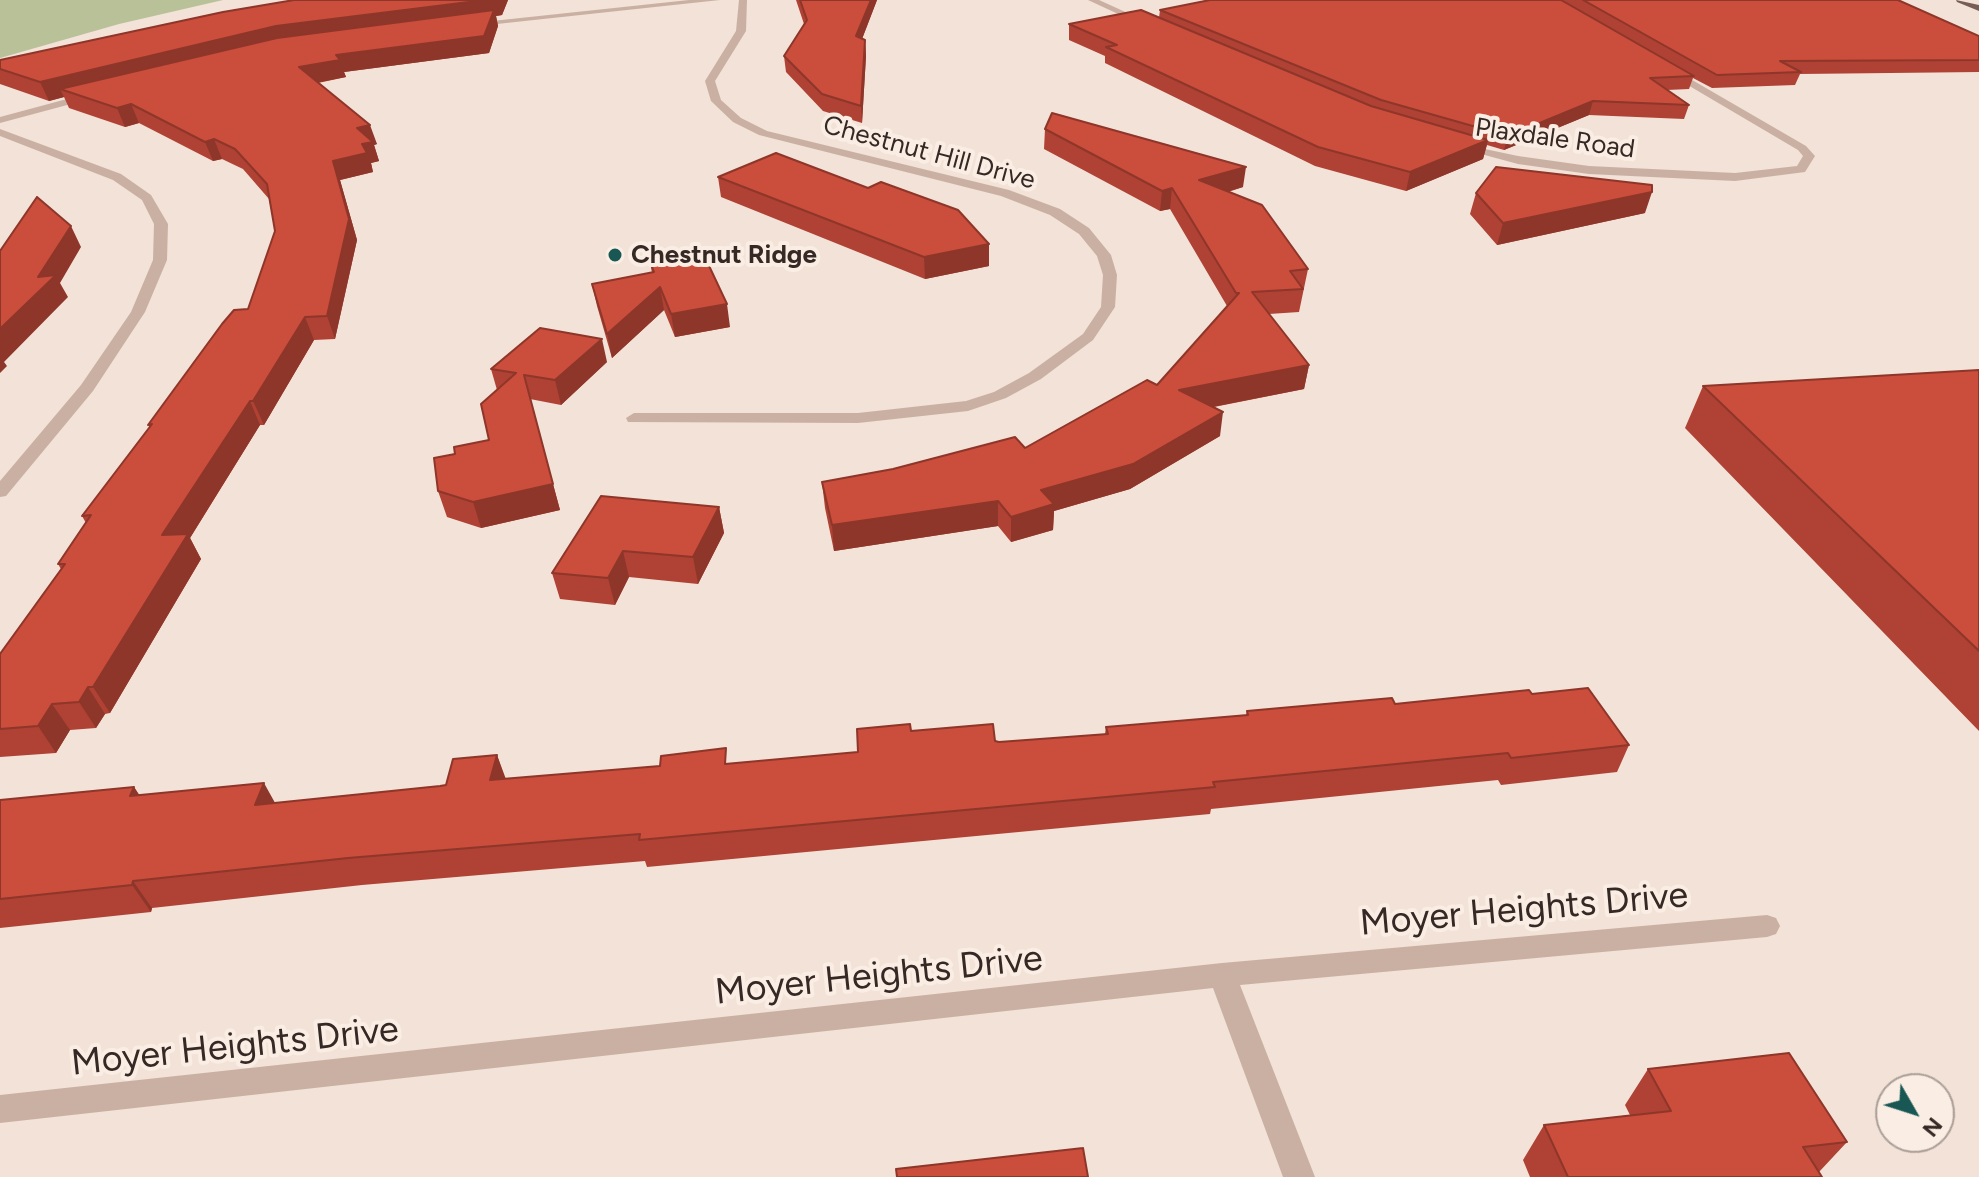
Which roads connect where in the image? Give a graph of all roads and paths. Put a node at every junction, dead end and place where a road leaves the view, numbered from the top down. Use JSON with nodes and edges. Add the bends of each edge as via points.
{"nodes":[{"id":1,"x":716,"y":0,"type":"edge"},
{"id":2,"x":743,"y":0,"type":"edge"},
{"id":3,"x":1092,"y":0,"type":"edge"},
{"id":4,"x":1960,"y":0,"type":"edge"},
{"id":5,"x":1979,"y":8,"type":"edge"},
{"id":6,"x":462,"y":25,"type":"edge"},
{"id":7,"x":1161,"y":30,"type":"edge"},
{"id":8,"x":1659,"y":64,"type":"edge"},
{"id":9,"x":104,"y":92,"type":"edge"},
{"id":10,"x":0,"y":120,"type":"edge"},
{"id":11,"x":0,"y":132,"type":"edge"},
{"id":12,"x":1447,"y":143,"type":"edge"},
{"id":13,"x":634,"y":418,"type":"dead end"},
{"id":14,"x":0,"y":492,"type":"edge"},
{"id":15,"x":1767,"y":926,"type":"dead end"},
{"id":16,"x":1222,"y":975,"type":"junction"},
{"id":17,"x":0,"y":1109,"type":"edge"},
{"id":18,"x":1299,"y":1177,"type":"edge"}],
"edges":[{"from":1,"to":6,"type":"street"},
{"from":2,"to":13,"type":"street","name":"Chestnut Hill Drive","via":[[741,31],[710,81],[716,101],[737,120],[763,133],[1005,193],[1055,212],[1084,231],[1104,255],[1110,275],[1108,307],[1088,337],[1035,376],[968,406],[858,418]]},
{"from":3,"to":7,"type":"street"},
{"from":4,"to":5,"type":"main road"},
{"from":8,"to":12,"type":"street","name":"Plaxdale Road","via":[[1802,148],[1809,156],[1801,169],[1707,177],[1589,170]]},
{"from":9,"to":10,"type":"street"},
{"from":11,"to":14,"type":"street","via":[[117,177],[147,198],[161,224],[160,260],[138,312],[87,388]]},
{"from":15,"to":16,"type":"street","name":"Moyer Heights Drive"},
{"from":16,"to":17,"type":"street","name":"Moyer Heights Drive"},
{"from":16,"to":18,"type":"street"}]}
